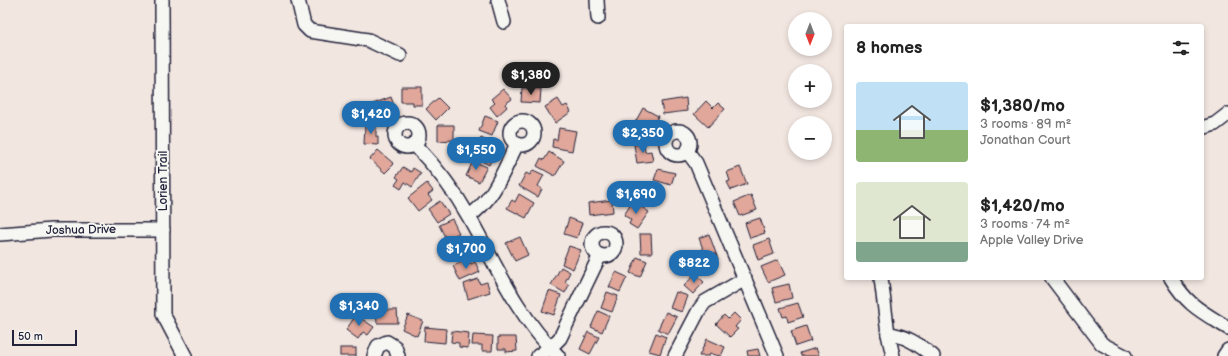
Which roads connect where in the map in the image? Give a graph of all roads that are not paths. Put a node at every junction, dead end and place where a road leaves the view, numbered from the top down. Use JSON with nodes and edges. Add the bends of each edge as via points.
{"nodes":[{"id":1,"x":162,"y":0,"type":"edge"},
{"id":2,"x":298,"y":0,"type":"edge"},
{"id":3,"x":498,"y":0,"type":"edge"},
{"id":4,"x":596,"y":0,"type":"edge"},
{"id":5,"x":598,"y":18,"type":"dead end"},
{"id":6,"x":504,"y":22,"type":"dead end"},
{"id":7,"x":400,"y":56,"type":"dead end"},
{"id":8,"x":1228,"y":114,"type":"edge"},
{"id":9,"x":1204,"y":127,"type":"edge"},
{"id":10,"x":414,"y":144,"type":"dead end"},
{"id":11,"x":517,"y":144,"type":"dead end"},
{"id":12,"x":687,"y":151,"type":"dead end"},
{"id":13,"x":469,"y":216,"type":"junction"},
{"id":14,"x":163,"y":230,"type":"junction"},
{"id":15,"x":0,"y":234,"type":"edge"},
{"id":16,"x":600,"y":256,"type":"dead end"},
{"id":17,"x":745,"y":279,"type":"junction"},
{"id":18,"x":881,"y":280,"type":"edge"},
{"id":19,"x":1054,"y":280,"type":"edge"},
{"id":20,"x":1172,"y":280,"type":"edge"},
{"id":21,"x":1228,"y":328,"type":"edge"},
{"id":22,"x":888,"y":334,"type":"junction"},
{"id":23,"x":1228,"y":350,"type":"edge"},
{"id":24,"x":554,"y":352,"type":"edge"},
{"id":25,"x":185,"y":356,"type":"edge"},
{"id":26,"x":374,"y":356,"type":"edge"},
{"id":27,"x":398,"y":356,"type":"edge"},
{"id":28,"x":538,"y":356,"type":"edge"},
{"id":29,"x":675,"y":356,"type":"edge"},
{"id":30,"x":777,"y":356,"type":"edge"},
{"id":31,"x":893,"y":356,"type":"edge"},
{"id":32,"x":934,"y":356,"type":"edge"},
{"id":33,"x":1125,"y":356,"type":"edge"},
{"id":34,"x":1224,"y":356,"type":"edge"}],
"edges":[{"from":1,"to":14,"type":"street","name":"Lorien Trail"},
{"from":2,"to":7,"type":"street","via":[[304,25],[310,31],[368,40]]},
{"from":3,"to":6,"type":"street"},
{"from":4,"to":5,"type":"street"},
{"from":8,"to":9,"type":"street","via":[[1215,124]]},
{"from":10,"to":13,"type":"street","via":[[442,175]]},
{"from":11,"to":13,"type":"street","via":[[488,198]]},
{"from":12,"to":17,"type":"street","via":[[696,163]]},
{"from":13,"to":24,"type":"street","via":[[515,303]]},
{"from":14,"to":15,"type":"street","name":"Joshua Drive","via":[[52,230]]},
{"from":14,"to":25,"type":"street","name":"Lorien Trail","via":[[163,314]]},
{"from":16,"to":24,"type":"street"},
{"from":17,"to":29,"type":"street","via":[[705,302]]},
{"from":17,"to":30,"type":"street"},
{"from":18,"to":22,"type":"street"},
{"from":19,"to":33,"type":"street","via":[[1102,344]]},
{"from":20,"to":21,"type":"street","via":[[1197,310]]},
{"from":22,"to":31,"type":"street"},
{"from":22,"to":32,"type":"street","via":[[916,343]]},
{"from":23,"to":34,"type":"street"},
{"from":24,"to":28,"type":"street"},
{"from":26,"to":27,"type":"street","via":[[378,346],[387,342],[395,347]]}]}
